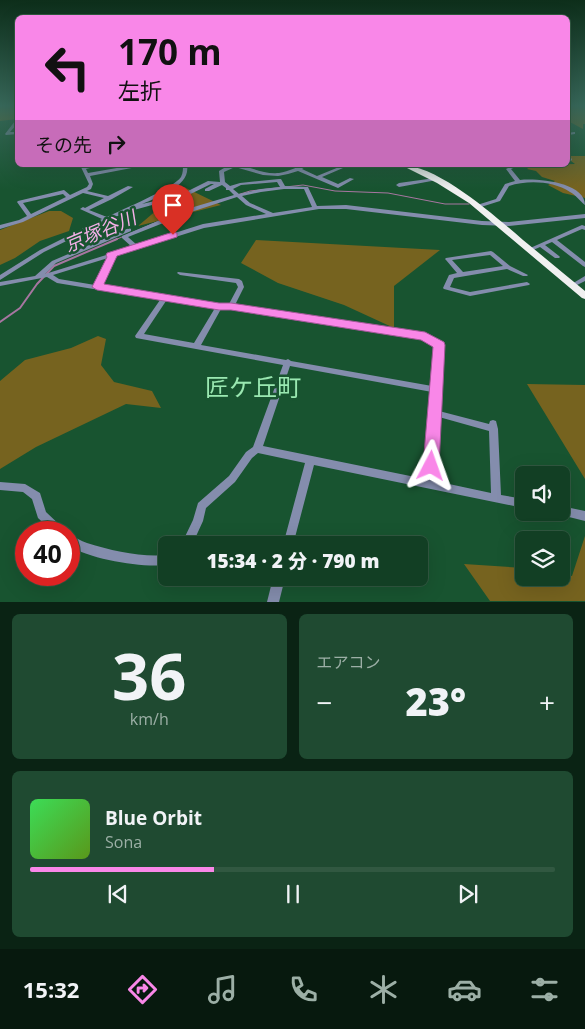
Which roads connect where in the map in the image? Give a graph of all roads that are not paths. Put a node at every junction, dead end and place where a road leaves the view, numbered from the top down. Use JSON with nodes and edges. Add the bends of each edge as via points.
{"nodes":[{"id":1,"x":574,"y":133,"type":"dead end"},
{"id":2,"x":570,"y":134,"type":"edge"},
{"id":3,"x":84,"y":167,"type":"edge"},
{"id":4,"x":131,"y":167,"type":"edge"},
{"id":5,"x":185,"y":167,"type":"edge"},
{"id":6,"x":230,"y":167,"type":"edge"},
{"id":7,"x":242,"y":167,"type":"edge"},
{"id":8,"x":302,"y":167,"type":"edge"},
{"id":9,"x":306,"y":167,"type":"edge"},
{"id":10,"x":343,"y":167,"type":"edge"},
{"id":11,"x":408,"y":167,"type":"edge"},
{"id":12,"x":513,"y":167,"type":"edge"},
{"id":13,"x":298,"y":169,"type":"junction"},
{"id":14,"x":88,"y":175,"type":"junction"},
{"id":15,"x":318,"y":177,"type":"junction"},
{"id":16,"x":352,"y":179,"type":"dead end"},
{"id":17,"x":435,"y":179,"type":"junction"},
{"id":18,"x":518,"y":181,"type":"dead end"},
{"id":19,"x":220,"y":184,"type":"junction"},
{"id":20,"x":399,"y":185,"type":"dead end"},
{"id":21,"x":130,"y":187,"type":"dead end"},
{"id":22,"x":228,"y":188,"type":"junction"},
{"id":23,"x":283,"y":188,"type":"junction"},
{"id":24,"x":207,"y":190,"type":"dead end"},
{"id":25,"x":82,"y":191,"type":"junction"},
{"id":26,"x":236,"y":195,"type":"junction"},
{"id":27,"x":44,"y":197,"type":"junction"},
{"id":28,"x":70,"y":198,"type":"junction"},
{"id":29,"x":110,"y":198,"type":"junction"},
{"id":30,"x":585,"y":203,"type":"edge"},
{"id":31,"x":479,"y":206,"type":"junction"},
{"id":32,"x":50,"y":207,"type":"junction"},
{"id":33,"x":315,"y":208,"type":"junction"},
{"id":34,"x":119,"y":212,"type":"junction"},
{"id":35,"x":271,"y":214,"type":"junction"},
{"id":36,"x":585,"y":216,"type":"edge"},
{"id":37,"x":30,"y":217,"type":"junction"},
{"id":38,"x":106,"y":218,"type":"junction"},
{"id":39,"x":498,"y":222,"type":"junction"},
{"id":40,"x":0,"y":227,"type":"edge"},
{"id":41,"x":585,"y":228,"type":"edge"},
{"id":42,"x":553,"y":240,"type":"junction"},
{"id":43,"x":542,"y":245,"type":"junction"},
{"id":44,"x":136,"y":247,"type":"junction"},
{"id":45,"x":530,"y":249,"type":"junction"},
{"id":46,"x":111,"y":255,"type":"junction"},
{"id":47,"x":557,"y":257,"type":"dead end"},
{"id":48,"x":585,"y":265,"type":"edge"},
{"id":49,"x":508,"y":267,"type":"junction"},
{"id":50,"x":180,"y":273,"type":"dead end"},
{"id":51,"x":462,"y":274,"type":"junction"},
{"id":52,"x":50,"y":275,"type":"junction"},
{"id":53,"x":525,"y":275,"type":"dead end"},
{"id":54,"x":38,"y":277,"type":"junction"},
{"id":55,"x":0,"y":278,"type":"edge"},
{"id":56,"x":585,"y":278,"type":"edge"},
{"id":57,"x":0,"y":284,"type":"edge"},
{"id":58,"x":527,"y":284,"type":"dead end"},
{"id":59,"x":573,"y":285,"type":"junction"},
{"id":60,"x":97,"y":287,"type":"junction"},
{"id":61,"x":585,"y":296,"type":"edge"},
{"id":62,"x":164,"y":298,"type":"junction"},
{"id":63,"x":231,"y":306,"type":"junction"},
{"id":64,"x":219,"y":307,"type":"junction"},
{"id":65,"x":196,"y":346,"type":"junction"},
{"id":66,"x":288,"y":362,"type":"junction"},
{"id":67,"x":437,"y":390,"type":"junction"},
{"id":68,"x":435,"y":413,"type":"junction"},
{"id":69,"x":257,"y":449,"type":"junction"},
{"id":70,"x":310,"y":460,"type":"junction"},
{"id":71,"x":430,"y":484,"type":"junction"},
{"id":72,"x":0,"y":486,"type":"edge"},
{"id":73,"x":496,"y":498,"type":"junction"},
{"id":74,"x":515,"y":502,"type":"edge"},
{"id":75,"x":570,"y":514,"type":"edge"},
{"id":76,"x":585,"y":516,"type":"edge"},
{"id":77,"x":48,"y":521,"type":"edge"},
{"id":78,"x":190,"y":536,"type":"edge"},
{"id":79,"x":290,"y":536,"type":"edge"},
{"id":80,"x":80,"y":547,"type":"edge"},
{"id":81,"x":158,"y":559,"type":"edge"},
{"id":82,"x":277,"y":586,"type":"edge"},
{"id":83,"x":273,"y":602,"type":"edge"}],
"edges":[{"from":1,"to":2,"type":"street"},
{"from":3,"to":14,"type":"street"},
{"from":4,"to":14,"type":"street"},
{"from":5,"to":34,"type":"street","via":[[181,181],[171,188]]},
{"from":6,"to":19,"type":"street","via":[[221,171]]},
{"from":7,"to":13,"type":"street","via":[[275,176]]},
{"from":8,"to":13,"type":"street"},
{"from":9,"to":13,"type":"street"},
{"from":10,"to":15,"type":"street"},
{"from":11,"to":17,"type":"highway"},
{"from":12,"to":18,"type":"street","via":[[508,169]]},
{"from":13,"to":15,"type":"street"},
{"from":14,"to":25,"type":"street","via":[[91,184]]},
{"from":15,"to":16,"type":"street","via":[[338,186]]},
{"from":17,"to":20,"type":"street"},
{"from":17,"to":31,"type":"highway"},
{"from":19,"to":22,"type":"street"},
{"from":19,"to":24,"type":"street"},
{"from":19,"to":34,"type":"street","via":[[210,182],[170,202],[162,200]]},
{"from":21,"to":29,"type":"street"},
{"from":22,"to":23,"type":"street","via":[[279,180]]},
{"from":22,"to":26,"type":"street"},
{"from":23,"to":26,"type":"street"},
{"from":23,"to":33,"type":"street","via":[[306,188]]},
{"from":25,"to":28,"type":"street"},
{"from":25,"to":29,"type":"street"},
{"from":26,"to":35,"type":"street"},
{"from":26,"to":44,"type":"street","via":[[124,237]]},
{"from":26,"to":54,"type":"street","via":[[156,218],[54,262]]},
{"from":27,"to":28,"type":"street","via":[[64,192]]},
{"from":27,"to":32,"type":"street"},
{"from":27,"to":37,"type":"street","via":[[20,202]]},
{"from":28,"to":32,"type":"street"},
{"from":29,"to":38,"type":"street","via":[[84,210]]},
{"from":30,"to":31,"type":"street","via":[[559,184],[518,182],[506,185],[498,200]]},
{"from":31,"to":39,"type":"highway"},
{"from":32,"to":37,"type":"street"},
{"from":33,"to":35,"type":"street"},
{"from":33,"to":39,"type":"street","via":[[346,207],[482,223]]},
{"from":34,"to":38,"type":"street"},
{"from":35,"to":44,"type":"street","via":[[203,226]]},
{"from":36,"to":39,"type":"street","via":[[509,224]]},
{"from":37,"to":40,"type":"street"},
{"from":38,"to":55,"type":"street","via":[[42,251]]},
{"from":39,"to":45,"type":"highway"},
{"from":41,"to":42,"type":"street"},
{"from":42,"to":43,"type":"street"},
{"from":42,"to":48,"type":"street"},
{"from":43,"to":45,"type":"street"},
{"from":43,"to":47,"type":"street"},
{"from":44,"to":46,"type":"street"},
{"from":45,"to":59,"type":"highway"},
{"from":46,"to":52,"type":"street"},
{"from":46,"to":60,"type":"street"},
{"from":49,"to":51,"type":"street"},
{"from":49,"to":51,"type":"street","via":[[490,253],[448,259]]},
{"from":49,"to":53,"type":"street"},
{"from":50,"to":63,"type":"street","via":[[239,281],[241,286]]},
{"from":51,"to":58,"type":"street","via":[[451,276],[446,288],[470,294]]},
{"from":52,"to":54,"type":"street"},
{"from":52,"to":60,"type":"street","via":[[57,281]]},
{"from":54,"to":57,"type":"street"},
{"from":56,"to":59,"type":"street"},
{"from":59,"to":61,"type":"highway"},
{"from":60,"to":62,"type":"street"},
{"from":62,"to":64,"type":"street"},
{"from":62,"to":65,"type":"street","via":[[139,336]]},
{"from":63,"to":64,"type":"street"},
{"from":63,"to":67,"type":"street","via":[[425,336],[439,345]]},
{"from":64,"to":65,"type":"street"},
{"from":65,"to":66,"type":"street"},
{"from":66,"to":67,"type":"street"},
{"from":66,"to":69,"type":"street"},
{"from":67,"to":68,"type":"street"},
{"from":68,"to":71,"type":"street"},
{"from":68,"to":73,"type":"street","via":[[493,426]]},
{"from":69,"to":70,"type":"street"},
{"from":69,"to":78,"type":"street","via":[[232,479],[202,506]]},
{"from":70,"to":71,"type":"street"},
{"from":70,"to":79,"type":"street"},
{"from":71,"to":73,"type":"street"},
{"from":72,"to":77,"type":"street","via":[[25,488],[36,496],[42,515]]},
{"from":73,"to":74,"type":"street"},
{"from":75,"to":76,"type":"street"},
{"from":80,"to":81,"type":"street","via":[[98,553]]},
{"from":82,"to":83,"type":"street"}]}
